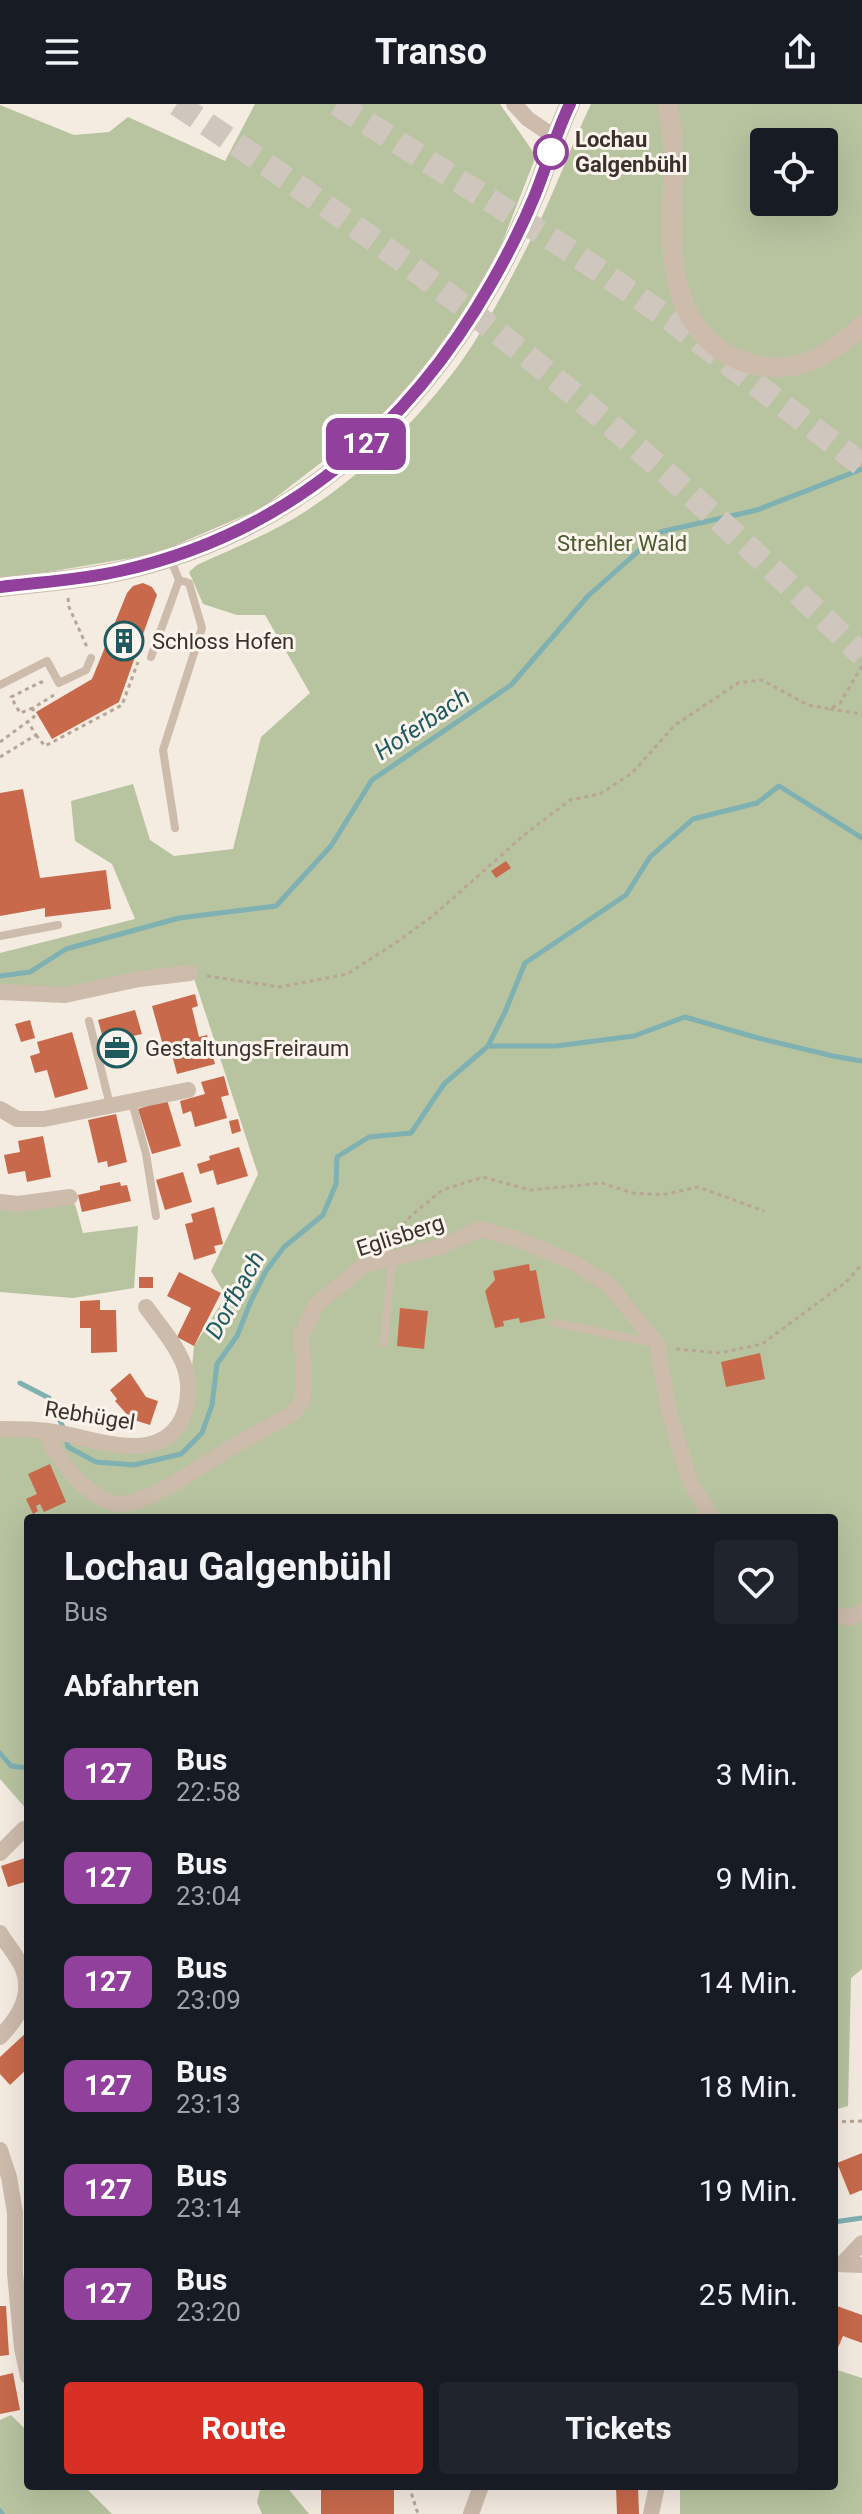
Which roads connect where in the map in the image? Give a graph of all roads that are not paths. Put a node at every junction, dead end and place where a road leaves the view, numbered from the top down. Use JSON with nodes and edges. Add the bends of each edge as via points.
{"nodes":[{"id":1,"x":514,"y":104,"type":"edge"},
{"id":2,"x":570,"y":104,"type":"edge"},
{"id":3,"x":667,"y":104,"type":"edge"},
{"id":4,"x":556,"y":138,"type":"junction"},
{"id":5,"x":862,"y":326,"type":"edge"},
{"id":6,"x":170,"y":558,"type":"junction"},
{"id":7,"x":179,"y":580,"type":"junction"},
{"id":8,"x":0,"y":587,"type":"edge"},
{"id":9,"x":151,"y":657,"type":"dead end"},
{"id":10,"x":91,"y":658,"type":"road end"},
{"id":11,"x":0,"y":685,"type":"edge"},
{"id":12,"x":175,"y":828,"type":"dead end"},
{"id":13,"x":58,"y":925,"type":"dead end"},
{"id":14,"x":0,"y":936,"type":"edge"},
{"id":15,"x":190,"y":981,"type":"road end"},
{"id":16,"x":0,"y":992,"type":"edge"},
{"id":17,"x":89,"y":1021,"type":"dead end"},
{"id":18,"x":188,"y":1090,"type":"dead end"},
{"id":19,"x":132,"y":1102,"type":"junction"},
{"id":20,"x":110,"y":1106,"type":"junction"},
{"id":21,"x":0,"y":1109,"type":"edge"},
{"id":22,"x":70,"y":1197,"type":"dead end"},
{"id":23,"x":0,"y":1202,"type":"edge"},
{"id":24,"x":156,"y":1216,"type":"dead end"},
{"id":25,"x":392,"y":1257,"type":"junction"},
{"id":26,"x":146,"y":1307,"type":"dead end"},
{"id":27,"x":556,"y":1323,"type":"dead end"},
{"id":28,"x":384,"y":1343,"type":"dead end"},
{"id":29,"x":657,"y":1344,"type":"junction"},
{"id":30,"x":0,"y":1429,"type":"edge"},
{"id":31,"x":59,"y":1433,"type":"junction"},
{"id":32,"x":710,"y":1514,"type":"edge"},
{"id":33,"x":862,"y":1612,"type":"edge"},
{"id":34,"x":838,"y":1615,"type":"edge"},
{"id":35,"x":24,"y":1829,"type":"edge"},
{"id":36,"x":0,"y":1853,"type":"edge"},
{"id":37,"x":0,"y":1933,"type":"edge"},
{"id":38,"x":24,"y":1972,"type":"edge"},
{"id":39,"x":24,"y":2003,"type":"edge"},
{"id":40,"x":0,"y":2037,"type":"edge"},
{"id":41,"x":0,"y":2150,"type":"edge"},
{"id":42,"x":15,"y":2213,"type":"junction"},
{"id":43,"x":24,"y":2234,"type":"edge"},
{"id":44,"x":862,"y":2243,"type":"edge"},
{"id":45,"x":838,"y":2264,"type":"edge"},
{"id":46,"x":862,"y":2265,"type":"edge"},
{"id":47,"x":24,"y":2357,"type":"edge"},
{"id":48,"x":480,"y":2490,"type":"edge"},
{"id":49,"x":656,"y":2490,"type":"edge"},
{"id":50,"x":471,"y":2514,"type":"edge"},
{"id":51,"x":651,"y":2514,"type":"edge"}],
"edges":[{"from":1,"to":4,"type":"street"},
{"from":2,"to":4,"type":"street"},
{"from":3,"to":5,"type":"street","via":[[676,278],[703,335],[739,361],[784,368],[821,358]]},
{"from":4,"to":6,"type":"street","via":[[493,280],[430,375],[389,422],[346,463],[270,515]]},
{"from":6,"to":7,"type":"lane"},
{"from":6,"to":8,"type":"street","via":[[68,585]]},
{"from":7,"to":9,"type":"lane"},
{"from":7,"to":12,"type":"lane","via":[[189,583],[202,628],[163,750]]},
{"from":10,"to":11,"type":"lane","via":[[86,670],[59,683],[47,661]]},
{"from":13,"to":14,"type":"lane"},
{"from":15,"to":16,"type":"street","via":[[139,979],[65,995]]},
{"from":17,"to":20,"type":"lane"},
{"from":18,"to":19,"type":"street"},
{"from":19,"to":20,"type":"street"},
{"from":19,"to":24,"type":"lane"},
{"from":20,"to":21,"type":"street","via":[[44,1119],[17,1119]]},
{"from":22,"to":23,"type":"street"},
{"from":25,"to":28,"type":"lane"},
{"from":25,"to":29,"type":"street","name":"Eglisberg","via":[[440,1247],[480,1229],[517,1239],[574,1263],[609,1285]]},
{"from":25,"to":31,"type":"street","name":"Eglisberg","via":[[364,1265],[316,1305],[301,1336],[303,1400],[292,1414],[189,1474],[135,1501],[111,1503],[92,1492],[57,1456]]},
{"from":26,"to":31,"type":"street","name":"Rebhügel","via":[[178,1350],[190,1383],[183,1418],[170,1435],[136,1447]]},
{"from":27,"to":29,"type":"lane"},
{"from":29,"to":32,"type":"street","name":"Eglisberg","via":[[684,1462]]},
{"from":30,"to":31,"type":"street","name":"Rebhügel"},
{"from":33,"to":34,"type":"street","via":[[849,1618]]},
{"from":35,"to":36,"type":"street"},
{"from":37,"to":38,"type":"street"},
{"from":39,"to":40,"type":"street"},
{"from":41,"to":42,"type":"street"},
{"from":42,"to":43,"type":"street"},
{"from":42,"to":47,"type":"street"},
{"from":44,"to":45,"type":"street"},
{"from":45,"to":46,"type":"street"},
{"from":48,"to":50,"type":"street"},
{"from":49,"to":51,"type":"street"}]}
